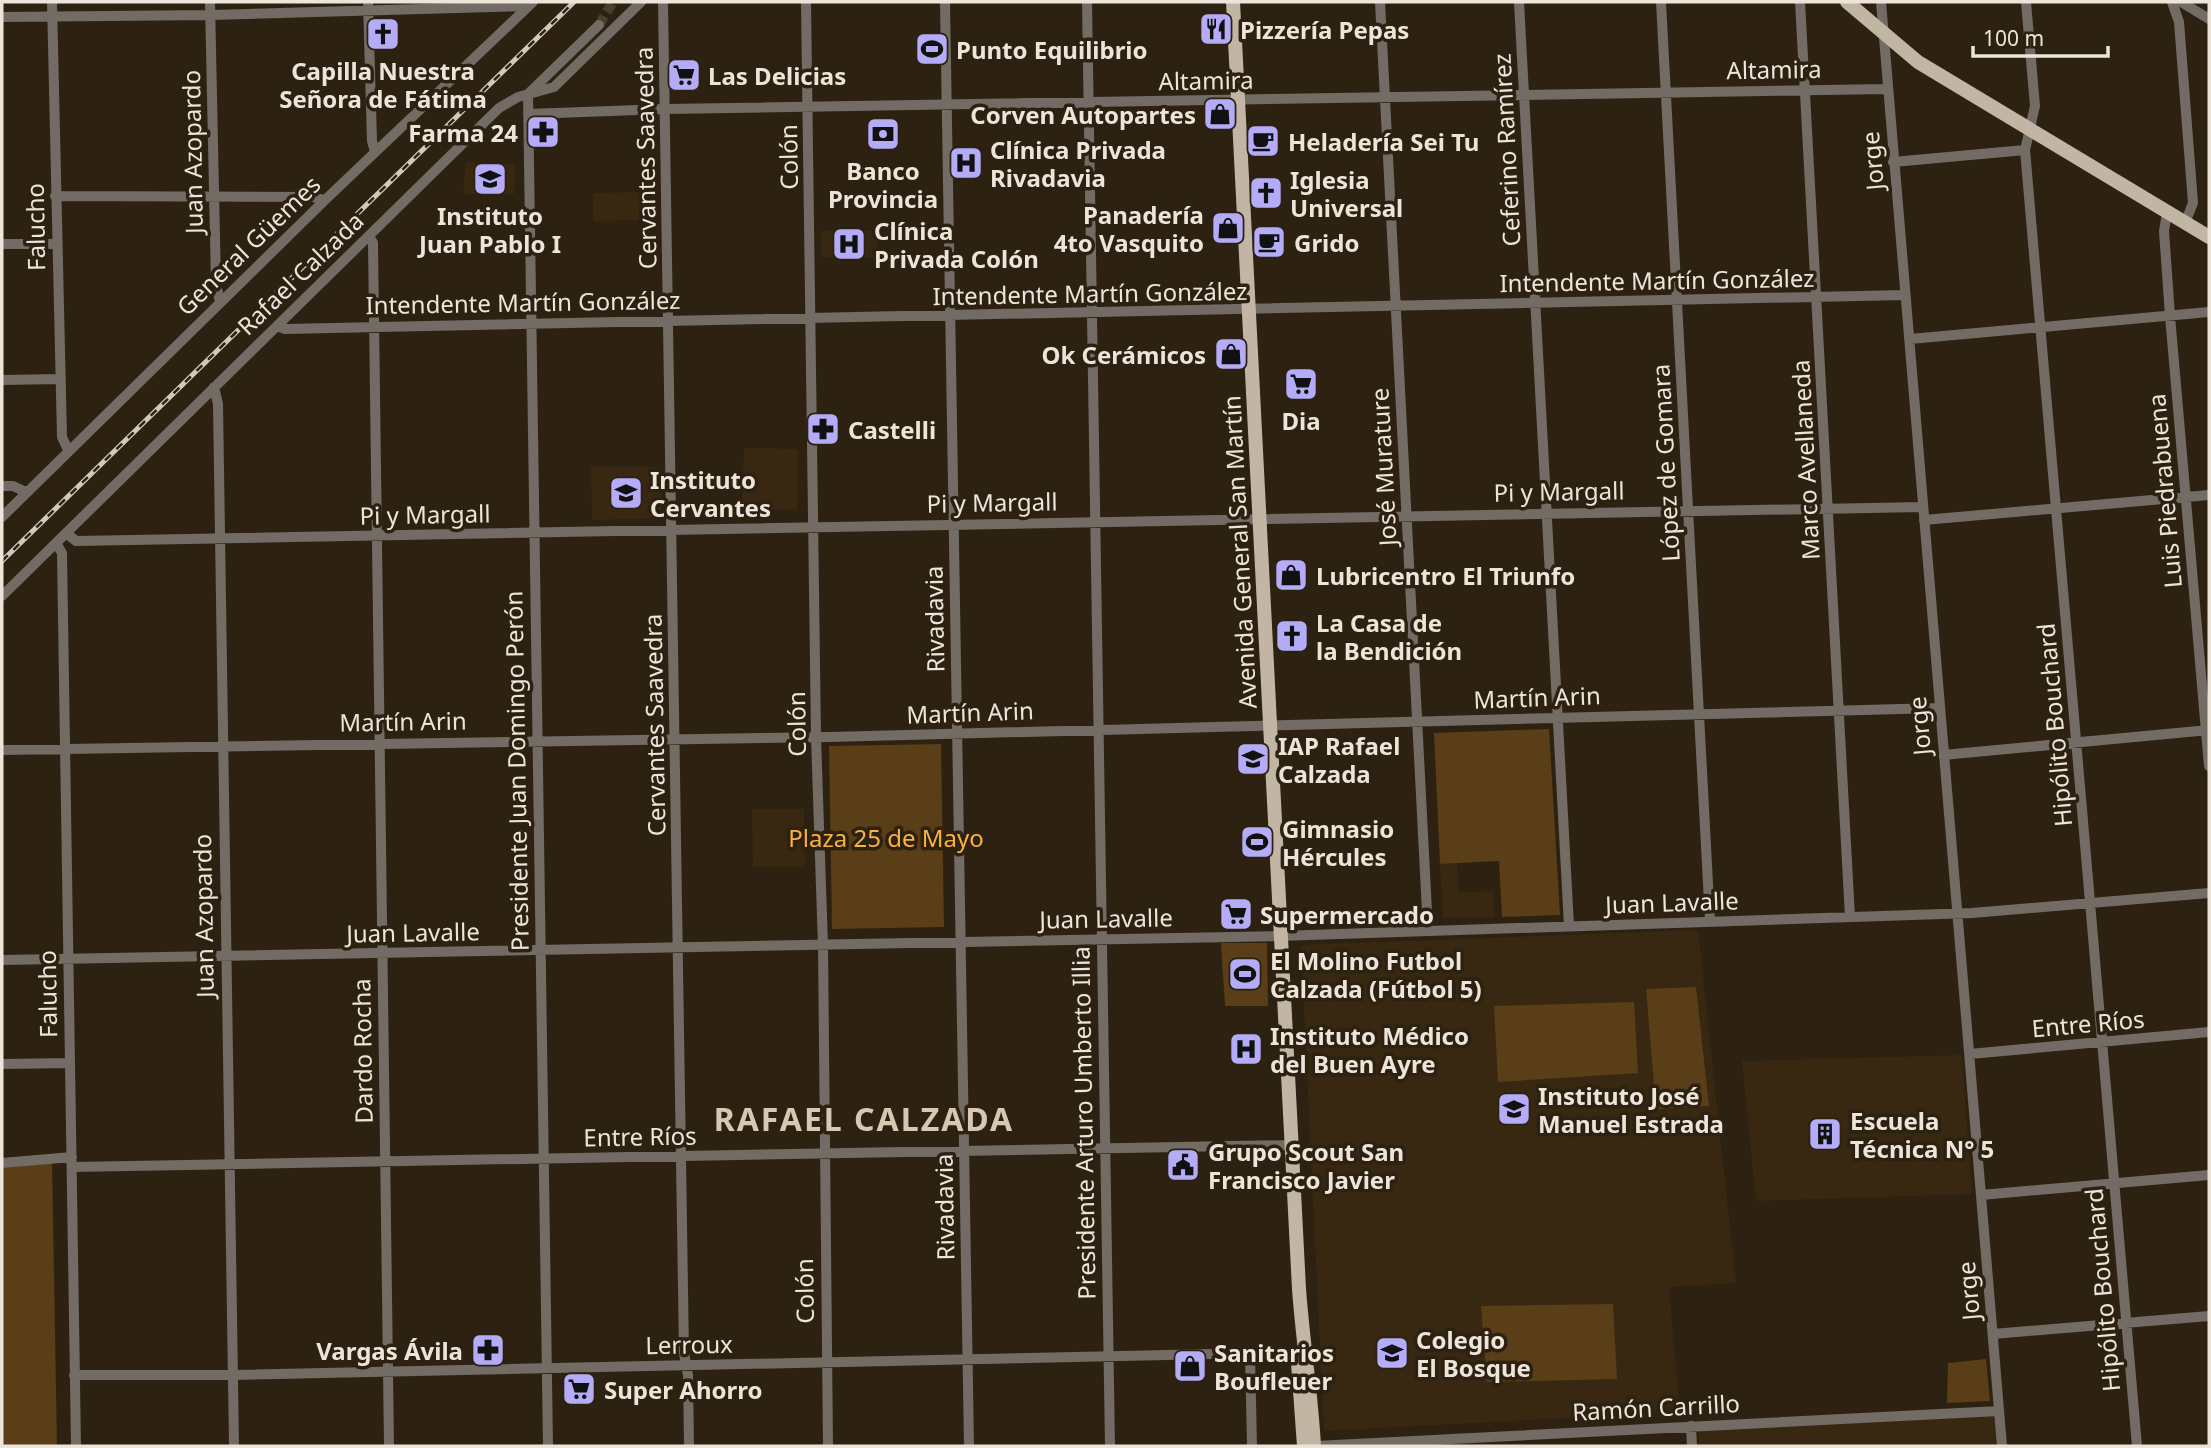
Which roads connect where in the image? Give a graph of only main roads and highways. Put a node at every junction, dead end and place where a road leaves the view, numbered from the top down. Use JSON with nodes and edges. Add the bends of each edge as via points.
{"nodes":[{"id":1,"x":1233,"y":2,"type":"edge"},
{"id":2,"x":1847,"y":2,"type":"edge"},
{"id":3,"x":2209,"y":237,"type":"edge"},
{"id":4,"x":1303,"y":1352,"type":"junction"},
{"id":5,"x":1304,"y":1446,"type":"edge"},
{"id":6,"x":1315,"y":1446,"type":"edge"}],
"edges":[{"from":1,"to":4,"type":"main road","name":"Avenida General San Martín"},
{"from":2,"to":3,"type":"main road","via":[[1919,62]]},
{"from":4,"to":5,"type":"main road","name":"Avenida General San Martín","via":[[1298,1363]]},
{"from":4,"to":6,"type":"main road","name":"Avenida General San Martín","via":[[1309,1363]]}]}
